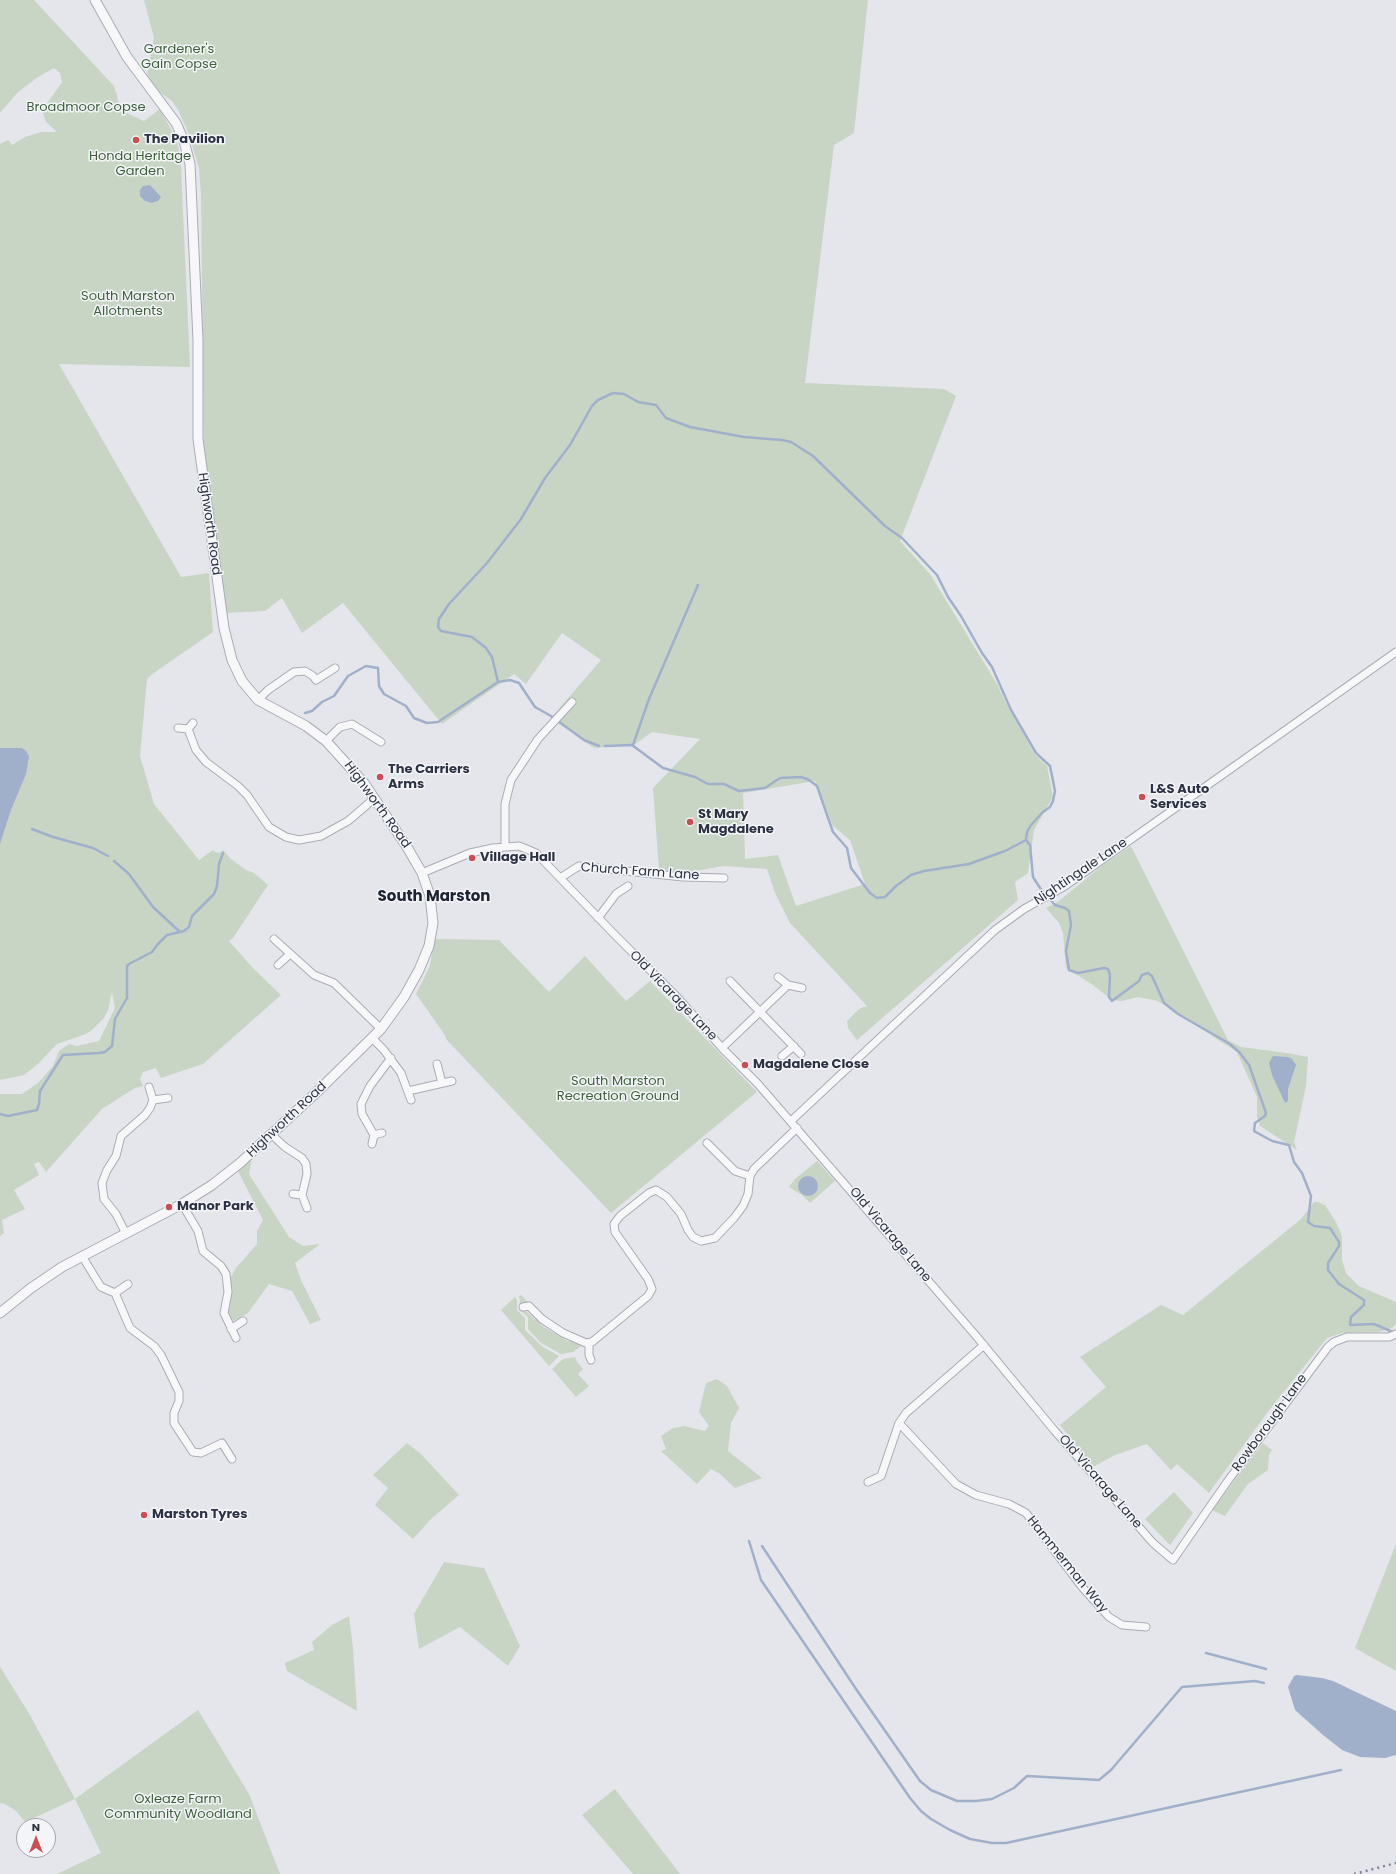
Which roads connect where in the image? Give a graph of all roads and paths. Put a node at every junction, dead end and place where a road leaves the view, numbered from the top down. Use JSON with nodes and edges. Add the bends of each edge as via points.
{"nodes":[{"id":1,"x":95,"y":0,"type":"edge"},
{"id":2,"x":1396,"y":652,"type":"edge"},
{"id":3,"x":335,"y":668,"type":"dead end"},
{"id":4,"x":258,"y":700,"type":"junction"},
{"id":5,"x":572,"y":702,"type":"dead end"},
{"id":6,"x":193,"y":723,"type":"dead end"},
{"id":7,"x":178,"y":728,"type":"dead end"},
{"id":8,"x":188,"y":729,"type":"junction"},
{"id":9,"x":326,"y":741,"type":"junction"},
{"id":10,"x":381,"y":742,"type":"dead end"},
{"id":11,"x":375,"y":798,"type":"junction"},
{"id":12,"x":504,"y":846,"type":"junction"},
{"id":13,"x":422,"y":873,"type":"junction"},
{"id":14,"x":560,"y":878,"type":"junction"},
{"id":15,"x":724,"y":878,"type":"dead end"},
{"id":16,"x":628,"y":886,"type":"dead end"},
{"id":17,"x":598,"y":918,"type":"junction"},
{"id":18,"x":274,"y":939,"type":"dead end"},
{"id":19,"x":290,"y":954,"type":"junction"},
{"id":20,"x":278,"y":965,"type":"dead end"},
{"id":21,"x":778,"y":977,"type":"dead end"},
{"id":22,"x":730,"y":981,"type":"dead end"},
{"id":23,"x":788,"y":985,"type":"junction"},
{"id":24,"x":802,"y":988,"type":"dead end"},
{"id":25,"x":761,"y":1012,"type":"junction"},
{"id":26,"x":381,"y":1029,"type":"junction"},
{"id":27,"x":373,"y":1039,"type":"junction"},
{"id":28,"x":794,"y":1046,"type":"junction"},
{"id":29,"x":722,"y":1048,"type":"junction"},
{"id":30,"x":801,"y":1054,"type":"dead end"},
{"id":31,"x":782,"y":1056,"type":"dead end"},
{"id":32,"x":391,"y":1058,"type":"junction"},
{"id":33,"x":437,"y":1064,"type":"dead end"},
{"id":34,"x":452,"y":1081,"type":"dead end"},
{"id":35,"x":442,"y":1082,"type":"junction"},
{"id":36,"x":149,"y":1087,"type":"dead end"},
{"id":37,"x":408,"y":1091,"type":"junction"},
{"id":38,"x":168,"y":1098,"type":"dead end"},
{"id":39,"x":153,"y":1100,"type":"junction"},
{"id":40,"x":411,"y":1100,"type":"dead end"},
{"id":41,"x":791,"y":1121,"type":"junction"},
{"id":42,"x":797,"y":1128,"type":"junction"},
{"id":43,"x":382,"y":1133,"type":"dead end"},
{"id":44,"x":271,"y":1134,"type":"junction"},
{"id":45,"x":374,"y":1135,"type":"junction"},
{"id":46,"x":708,"y":1142,"type":"dead end"},
{"id":47,"x":372,"y":1144,"type":"dead end"},
{"id":48,"x":750,"y":1176,"type":"junction"},
{"id":49,"x":294,"y":1194,"type":"dead end"},
{"id":50,"x":302,"y":1195,"type":"junction"},
{"id":51,"x":182,"y":1204,"type":"junction"},
{"id":52,"x":307,"y":1208,"type":"dead end"},
{"id":53,"x":126,"y":1234,"type":"junction"},
{"id":54,"x":82,"y":1256,"type":"junction"},
{"id":55,"x":128,"y":1284,"type":"dead end"},
{"id":56,"x":114,"y":1293,"type":"junction"},
{"id":57,"x":523,"y":1307,"type":"dead end"},
{"id":58,"x":0,"y":1313,"type":"edge"},
{"id":59,"x":242,"y":1321,"type":"dead end"},
{"id":60,"x":231,"y":1329,"type":"junction"},
{"id":61,"x":1395,"y":1335,"type":"edge"},
{"id":62,"x":236,"y":1338,"type":"dead end"},
{"id":63,"x":589,"y":1344,"type":"junction"},
{"id":64,"x":984,"y":1345,"type":"junction"},
{"id":65,"x":591,"y":1360,"type":"dead end"},
{"id":66,"x":899,"y":1423,"type":"junction"},
{"id":67,"x":232,"y":1459,"type":"dead end"},
{"id":68,"x":868,"y":1482,"type":"dead end"},
{"id":69,"x":1174,"y":1560,"type":"joint"},
{"id":70,"x":1146,"y":1627,"type":"dead end"}],
"edges":[{"from":1,"to":4,"type":"street","name":"Highworth Road","via":[[126,57],[176,123],[190,164],[198,340],[198,439],[202,475],[226,639],[238,674]]},
{"from":2,"to":41,"type":"street","name":"Nightingale Lane","via":[[1052,894],[1024,909],[995,930]]},
{"from":3,"to":4,"type":"street","via":[[316,680],[305,671],[294,672]]},
{"from":4,"to":9,"type":"street","name":"Highworth Road","via":[[306,726]]},
{"from":5,"to":12,"type":"street","via":[[552,723],[511,780],[505,804]]},
{"from":6,"to":8,"type":"street"},
{"from":7,"to":8,"type":"street"},
{"from":8,"to":11,"type":"street","via":[[196,750],[206,762],[238,786],[252,801],[269,827],[286,837],[299,840],[321,836],[348,821]]},
{"from":9,"to":10,"type":"street","via":[[340,727],[352,724]]},
{"from":9,"to":11,"type":"street","name":"Highworth Road","via":[[345,760]]},
{"from":11,"to":13,"type":"street","name":"Highworth Road","via":[[415,858]]},
{"from":12,"to":13,"type":"street","name":"Old Vicarage Lane","via":[[470,853]]},
{"from":12,"to":14,"type":"street","name":"Old Vicarage Lane","via":[[519,846],[533,851]]},
{"from":13,"to":26,"type":"street","name":"Highworth Road","via":[[433,914],[429,946],[412,984]]},
{"from":14,"to":15,"type":"street","name":"Church Farm Lane","via":[[579,866],[683,877]]},
{"from":14,"to":17,"type":"street","name":"Old Vicarage Lane"},
{"from":16,"to":17,"type":"street","via":[[616,894]]},
{"from":17,"to":29,"type":"street","name":"Old Vicarage Lane","via":[[678,998]]},
{"from":18,"to":19,"type":"street"},
{"from":19,"to":20,"type":"street"},
{"from":19,"to":26,"type":"street","via":[[314,974],[334,984]]},
{"from":21,"to":23,"type":"street"},
{"from":22,"to":25,"type":"street"},
{"from":23,"to":24,"type":"street"},
{"from":23,"to":25,"type":"street"},
{"from":25,"to":28,"type":"street"},
{"from":25,"to":29,"type":"street"},
{"from":26,"to":27,"type":"street","name":"Highworth Road"},
{"from":27,"to":32,"type":"street"},
{"from":27,"to":44,"type":"street","name":"Highworth Road"},
{"from":28,"to":30,"type":"street"},
{"from":28,"to":31,"type":"street"},
{"from":29,"to":41,"type":"street","name":"Old Vicarage Lane"},
{"from":32,"to":37,"type":"street"},
{"from":32,"to":45,"type":"street","via":[[370,1086],[361,1104],[362,1114]]},
{"from":33,"to":35,"type":"street"},
{"from":34,"to":35,"type":"street"},
{"from":35,"to":37,"type":"street"},
{"from":36,"to":39,"type":"street"},
{"from":37,"to":40,"type":"street"},
{"from":38,"to":39,"type":"street"},
{"from":39,"to":53,"type":"street","via":[[145,1116],[121,1136],[116,1156],[102,1183],[104,1199],[116,1214]]},
{"from":41,"to":42,"type":"street","name":"Old Vicarage Lane"},
{"from":42,"to":48,"type":"street"},
{"from":42,"to":64,"type":"street","name":"Old Vicarage Lane"},
{"from":43,"to":45,"type":"street"},
{"from":44,"to":50,"type":"street","via":[[306,1164],[307,1174]]},
{"from":44,"to":51,"type":"street","name":"Highworth Road","via":[[227,1174]]},
{"from":45,"to":47,"type":"street"},
{"from":46,"to":48,"type":"street","via":[[735,1171]]},
{"from":48,"to":63,"type":"street","via":[[748,1194],[743,1206],[715,1238],[702,1240],[693,1237],[681,1214],[659,1191],[652,1191],[620,1216],[614,1224],[615,1232],[648,1279],[652,1289],[648,1296]]},
{"from":49,"to":50,"type":"street"},
{"from":50,"to":52,"type":"street"},
{"from":51,"to":53,"type":"street","name":"Highworth Road"},
{"from":51,"to":60,"type":"street","via":[[198,1231],[203,1251],[221,1266],[226,1274],[228,1292],[224,1313]]},
{"from":53,"to":54,"type":"street","name":"Highworth Road"},
{"from":54,"to":56,"type":"street","via":[[101,1287]]},
{"from":54,"to":58,"type":"street","name":"Highworth Road","via":[[35,1285]]},
{"from":55,"to":56,"type":"street"},
{"from":56,"to":67,"type":"street","via":[[128,1324],[158,1351],[176,1385],[179,1401],[173,1420],[177,1430],[193,1452],[201,1453],[222,1443]]},
{"from":57,"to":63,"type":"street","via":[[529,1306],[542,1320],[563,1333]]},
{"from":59,"to":60,"type":"street"},
{"from":60,"to":62,"type":"street"},
{"from":61,"to":69,"type":"street","name":"Rowborough Lane","via":[[1347,1337],[1328,1347],[1227,1482]]},
{"from":63,"to":65,"type":"street"},
{"from":64,"to":66,"type":"street","via":[[913,1406]]},
{"from":64,"to":69,"type":"street","name":"Old Vicarage Lane","via":[[1148,1538]]},
{"from":66,"to":68,"type":"street","via":[[881,1476]]},
{"from":66,"to":70,"type":"street","name":"Hammerman Way","via":[[956,1484],[976,1495],[1009,1504],[1026,1513],[1078,1582],[1109,1617],[1122,1625]]}]}
